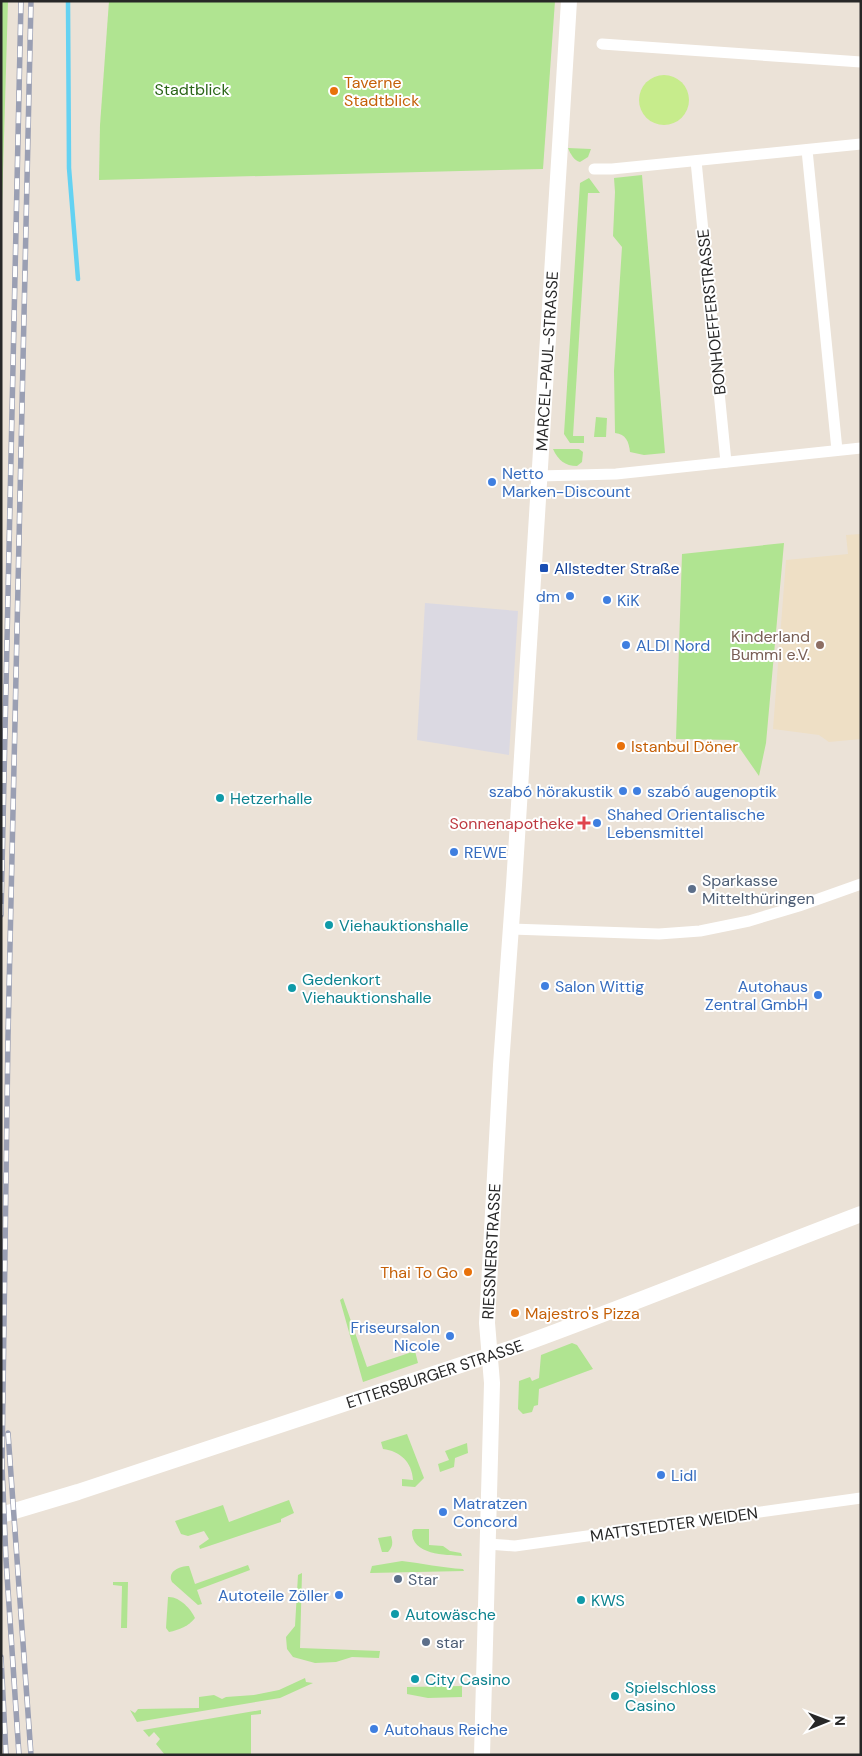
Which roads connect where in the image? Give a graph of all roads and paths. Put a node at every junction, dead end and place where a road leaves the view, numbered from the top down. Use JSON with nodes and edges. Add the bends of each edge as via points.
{"nodes":[{"id":1,"x":569,"y":1,"type":"edge"},
{"id":2,"x":602,"y":44,"type":"dead end"},
{"id":3,"x":861,"y":62,"type":"edge"},
{"id":4,"x":861,"y":144,"type":"edge"},
{"id":5,"x":807,"y":150,"type":"junction"},
{"id":6,"x":696,"y":161,"type":"junction"},
{"id":7,"x":594,"y":169,"type":"dead end"},
{"id":8,"x":861,"y":448,"type":"edge"},
{"id":9,"x":837,"y":450,"type":"junction"},
{"id":10,"x":726,"y":462,"type":"junction"},
{"id":11,"x":539,"y":476,"type":"junction"},
{"id":12,"x":861,"y":884,"type":"edge"},
{"id":13,"x":511,"y":929,"type":"junction"},
{"id":14,"x":861,"y":1214,"type":"edge"},
{"id":15,"x":490,"y":1355,"type":"junction"},
{"id":16,"x":861,"y":1498,"type":"edge"},
{"id":17,"x":1,"y":1515,"type":"edge"},
{"id":18,"x":488,"y":1544,"type":"junction"},
{"id":19,"x":482,"y":1755,"type":"edge"}],
"edges":[{"from":1,"to":11,"type":"street","name":"MARCEL-PAUL-STRASSE"},
{"from":2,"to":3,"type":"street"},
{"from":4,"to":5,"type":"street"},
{"from":5,"to":6,"type":"street"},
{"from":5,"to":9,"type":"street"},
{"from":6,"to":7,"type":"street"},
{"from":6,"to":10,"type":"street","name":"BONHOEFFERSTRASSE"},
{"from":8,"to":9,"type":"street"},
{"from":9,"to":10,"type":"street"},
{"from":10,"to":11,"type":"street","via":[[616,474]]},
{"from":11,"to":13,"type":"street","name":"MARCEL-PAUL-STRASSE"},
{"from":12,"to":13,"type":"street","via":[[749,921],[700,931],[659,934]]},
{"from":13,"to":15,"type":"street","name":"RIESSNERSTRASSE","via":[[487,1323]]},
{"from":14,"to":15,"type":"street","name":"ETTERSBURGER STRASSE","via":[[585,1322]]},
{"from":15,"to":17,"type":"street","name":"ETTERSBURGER STRASSE"},
{"from":15,"to":18,"type":"street","name":"RIESSNERSTRASSE"},
{"from":16,"to":18,"type":"street","name":"MATTSTEDTER WEIDEN","via":[[515,1546]]},
{"from":18,"to":19,"type":"street","name":"RIESSNERSTRASSE"}]}
